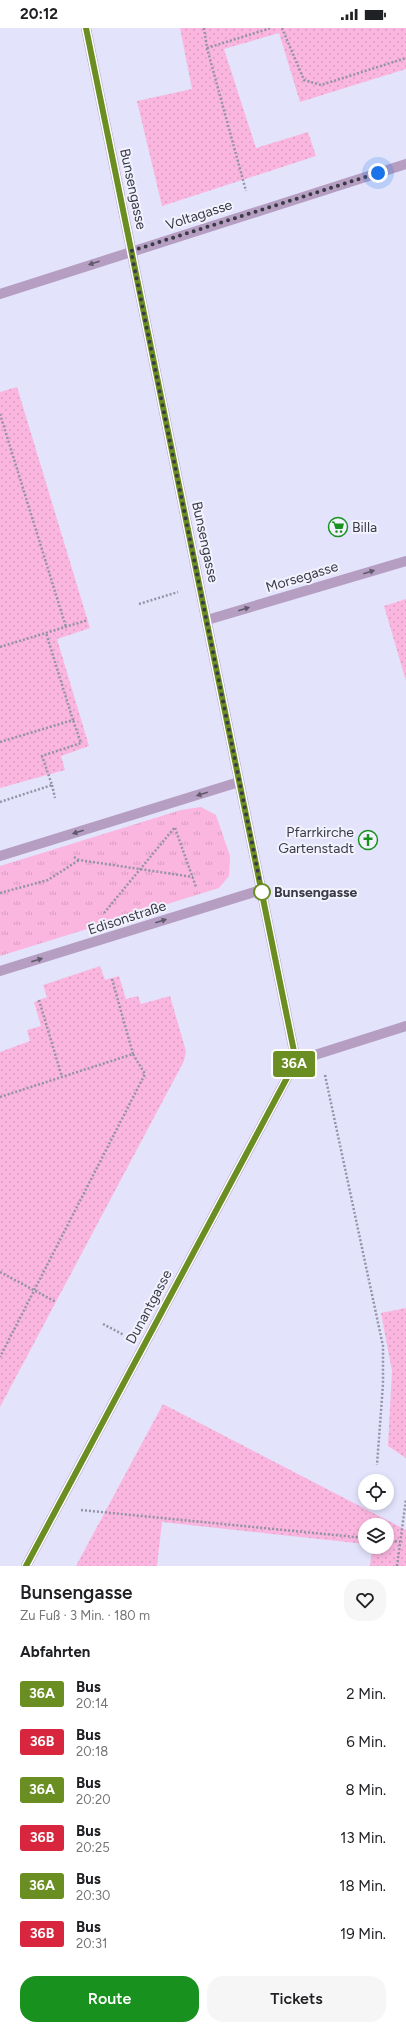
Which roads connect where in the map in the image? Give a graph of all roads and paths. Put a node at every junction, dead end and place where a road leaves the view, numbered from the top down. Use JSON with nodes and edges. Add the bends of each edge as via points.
{"nodes":[{"id":1,"x":86,"y":28,"type":"edge"},
{"id":2,"x":204,"y":28,"type":"edge"},
{"id":3,"x":271,"y":28,"type":"edge"},
{"id":4,"x":282,"y":28,"type":"edge"},
{"id":5,"x":207,"y":48,"type":"junction"},
{"id":6,"x":406,"y":58,"type":"edge"},
{"id":7,"x":406,"y":164,"type":"edge"},
{"id":8,"x":251,"y":213,"type":"junction"},
{"id":9,"x":131,"y":251,"type":"junction"},
{"id":10,"x":0,"y":294,"type":"edge"},
{"id":11,"x":0,"y":414,"type":"edge"},
{"id":12,"x":406,"y":561,"type":"edge"},
{"id":13,"x":199,"y":585,"type":"junction"},
{"id":14,"x":139,"y":604,"type":"dead end"},
{"id":15,"x":88,"y":620,"type":"dead end"},
{"id":16,"x":207,"y":620,"type":"junction"},
{"id":17,"x":66,"y":627,"type":"junction"},
{"id":18,"x":46,"y":633,"type":"junction"},
{"id":19,"x":0,"y":647,"type":"edge"},
{"id":20,"x":73,"y":720,"type":"junction"},
{"id":21,"x":0,"y":742,"type":"edge"},
{"id":22,"x":240,"y":782,"type":"junction"},
{"id":23,"x":52,"y":785,"type":"junction"},
{"id":24,"x":55,"y":798,"type":"dead end"},
{"id":25,"x":0,"y":802,"type":"edge"},
{"id":26,"x":166,"y":804,"type":"junction"},
{"id":27,"x":175,"y":827,"type":"junction"},
{"id":28,"x":51,"y":840,"type":"junction"},
{"id":29,"x":0,"y":856,"type":"edge"},
{"id":30,"x":79,"y":860,"type":"junction"},
{"id":31,"x":141,"y":869,"type":"junction"},
{"id":32,"x":192,"y":876,"type":"junction"},
{"id":33,"x":261,"y":890,"type":"junction"},
{"id":34,"x":0,"y":893,"type":"edge"},
{"id":35,"x":204,"y":908,"type":"junction"},
{"id":36,"x":99,"y":941,"type":"junction"},
{"id":37,"x":0,"y":971,"type":"edge"},
{"id":38,"x":112,"y":979,"type":"dead end"},
{"id":39,"x":39,"y":1000,"type":"dead end"},
{"id":40,"x":406,"y":1026,"type":"edge"},
{"id":41,"x":320,"y":1053,"type":"junction"},
{"id":42,"x":133,"y":1054,"type":"junction"},
{"id":43,"x":296,"y":1061,"type":"junction"},
{"id":44,"x":62,"y":1077,"type":"junction"},
{"id":45,"x":0,"y":1097,"type":"edge"},
{"id":46,"x":0,"y":1272,"type":"edge"},
{"id":47,"x":34,"y":1291,"type":"junction"},
{"id":48,"x":56,"y":1302,"type":"dead end"},
{"id":49,"x":0,"y":1357,"type":"edge"},
{"id":50,"x":377,"y":1465,"type":"dead end"},
{"id":51,"x":406,"y":1499,"type":"edge"},
{"id":52,"x":57,"y":1508,"type":"junction"},
{"id":53,"x":358,"y":1537,"type":"edge"},
{"id":54,"x":394,"y":1541,"type":"edge"},
{"id":55,"x":400,"y":1542,"type":"junction"},
{"id":56,"x":26,"y":1566,"type":"edge"},
{"id":57,"x":397,"y":1566,"type":"edge"}],
"edges":[{"from":1,"to":9,"type":"street","name":"Bunsengasse"},
{"from":2,"to":5,"type":"path"},
{"from":3,"to":5,"type":"path"},
{"from":4,"to":6,"type":"path","via":[[304,80],[321,85]]},
{"from":5,"to":8,"type":"path"},
{"from":7,"to":8,"type":"street","name":"Voltagasse"},
{"from":8,"to":9,"type":"street","name":"Voltagasse"},
{"from":9,"to":10,"type":"street","name":"Voltagasse","one_way":true},
{"from":9,"to":13,"type":"street","name":"Bunsengasse"},
{"from":11,"to":17,"type":"path"},
{"from":16,"to":12,"type":"street","name":"Morsegasse","one_way":true},
{"from":13,"to":14,"type":"path"},
{"from":13,"to":16,"type":"street","name":"Bunsengasse"},
{"from":15,"to":17,"type":"path"},
{"from":16,"to":22,"type":"street","name":"Bunsengasse"},
{"from":17,"to":18,"type":"path"},
{"from":18,"to":19,"type":"path"},
{"from":18,"to":20,"type":"path"},
{"from":20,"to":21,"type":"path"},
{"from":20,"to":23,"type":"path","via":[[80,743],[42,756]]},
{"from":22,"to":26,"type":"street","one_way":true},
{"from":22,"to":33,"type":"street","name":"Bunsengasse"},
{"from":23,"to":24,"type":"path"},
{"from":23,"to":25,"type":"path"},
{"from":26,"to":27,"type":"path"},
{"from":26,"to":28,"type":"street","one_way":true},
{"from":27,"to":31,"type":"path"},
{"from":27,"to":32,"type":"path"},
{"from":28,"to":29,"type":"street"},
{"from":28,"to":30,"type":"path"},
{"from":30,"to":31,"type":"path"},
{"from":30,"to":34,"type":"path","via":[[48,880]]},
{"from":31,"to":32,"type":"path"},
{"from":31,"to":36,"type":"path","via":[[94,926]]},
{"from":32,"to":35,"type":"path"},
{"from":33,"to":35,"type":"street","name":"Edisonstraße"},
{"from":33,"to":43,"type":"street","name":"Bunsengasse"},
{"from":36,"to":35,"type":"street","name":"Edisonstraße","one_way":true},
{"from":37,"to":36,"type":"street","name":"Edisonstraße","one_way":true},
{"from":38,"to":42,"type":"path"},
{"from":39,"to":44,"type":"path"},
{"from":40,"to":41,"type":"street"},
{"from":41,"to":43,"type":"street"},
{"from":41,"to":50,"type":"path","via":[[383,1346]]},
{"from":42,"to":44,"type":"path"},
{"from":42,"to":47,"type":"path","via":[[145,1074]]},
{"from":43,"to":52,"type":"street","name":"Dunantgasse"},
{"from":44,"to":45,"type":"path"},
{"from":46,"to":47,"type":"path"},
{"from":47,"to":48,"type":"path"},
{"from":47,"to":49,"type":"path"},
{"from":51,"to":55,"type":"path"},
{"from":52,"to":53,"type":"path"},
{"from":52,"to":56,"type":"street","name":"Dunantgasse"},
{"from":54,"to":55,"type":"path"},
{"from":55,"to":57,"type":"path"}]}
